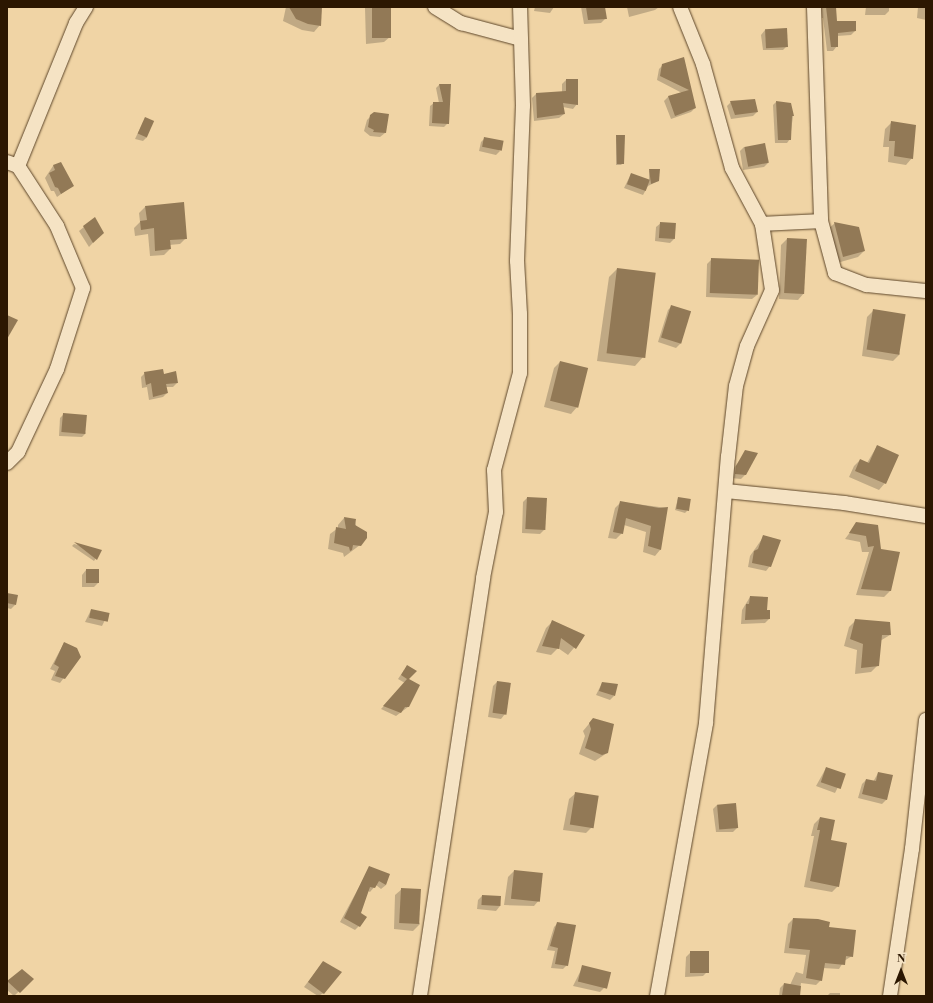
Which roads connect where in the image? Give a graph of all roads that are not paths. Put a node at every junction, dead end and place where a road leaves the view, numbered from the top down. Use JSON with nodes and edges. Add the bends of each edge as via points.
{"nodes":[{"id":1,"x":86,"y":7,"type":"edge"},
{"id":2,"x":435,"y":7,"type":"edge"},
{"id":3,"x":520,"y":7,"type":"edge"},
{"id":4,"x":680,"y":7,"type":"edge"},
{"id":5,"x":814,"y":7,"type":"edge"},
{"id":6,"x":521,"y":39,"type":"junction"},
{"id":7,"x":13,"y":164,"type":"edge"},
{"id":8,"x":821,"y":221,"type":"junction"},
{"id":9,"x":762,"y":224,"type":"junction"},
{"id":10,"x":926,"y":291,"type":"edge"},
{"id":11,"x":7,"y":463,"type":"edge"},
{"id":12,"x":726,"y":491,"type":"junction"},
{"id":13,"x":926,"y":516,"type":"edge"},
{"id":14,"x":926,"y":720,"type":"edge"},
{"id":15,"x":420,"y":996,"type":"edge"},
{"id":16,"x":657,"y":996,"type":"edge"},
{"id":17,"x":890,"y":996,"type":"edge"}],
"edges":[{"from":1,"to":7,"type":"street","via":[[76,23]]},
{"from":2,"to":6,"type":"street","via":[[461,23]]},
{"from":3,"to":6,"type":"street"},
{"from":4,"to":9,"type":"street","via":[[703,64],[732,168]]},
{"from":5,"to":8,"type":"street"},
{"from":6,"to":15,"type":"street","via":[[523,106],[517,261],[520,374],[494,470],[496,512],[483,578]]},
{"from":7,"to":11,"type":"street","via":[[57,226],[83,288],[57,369],[18,452]]},
{"from":8,"to":9,"type":"street"},
{"from":8,"to":10,"type":"street","via":[[835,273],[867,285]]},
{"from":9,"to":12,"type":"street","via":[[772,290],[747,346],[736,386]]},
{"from":12,"to":13,"type":"street","via":[[844,503]]},
{"from":12,"to":16,"type":"street","via":[[706,723]]},
{"from":14,"to":17,"type":"street","via":[[912,849]]}]}
